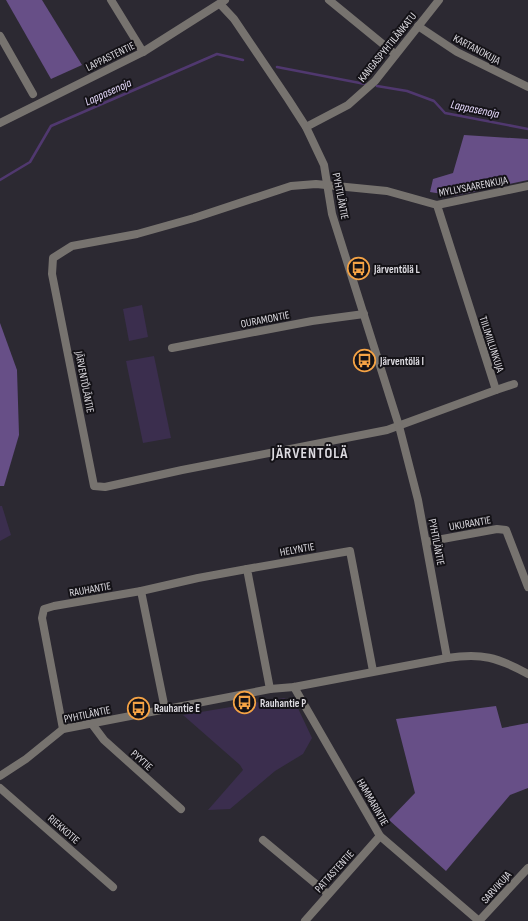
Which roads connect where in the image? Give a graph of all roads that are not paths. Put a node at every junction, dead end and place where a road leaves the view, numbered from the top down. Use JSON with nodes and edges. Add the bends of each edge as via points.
{"nodes":[{"id":1,"x":111,"y":0,"type":"edge"},
{"id":2,"x":329,"y":0,"type":"edge"},
{"id":3,"x":439,"y":0,"type":"edge"},
{"id":4,"x":223,"y":2,"type":"edge"},
{"id":5,"x":418,"y":26,"type":"junction"},
{"id":6,"x":0,"y":36,"type":"edge"},
{"id":7,"x":143,"y":52,"type":"junction"},
{"id":8,"x":395,"y":54,"type":"junction"},
{"id":9,"x":528,"y":87,"type":"edge"},
{"id":10,"x":33,"y":94,"type":"dead end"},
{"id":11,"x":0,"y":123,"type":"edge"},
{"id":12,"x":306,"y":127,"type":"junction"},
{"id":13,"x":328,"y":185,"type":"junction"},
{"id":14,"x":528,"y":186,"type":"edge"},
{"id":15,"x":437,"y":205,"type":"junction"},
{"id":16,"x":364,"y":314,"type":"junction"},
{"id":17,"x":172,"y":348,"type":"dead end"},
{"id":18,"x":514,"y":384,"type":"dead end"},
{"id":19,"x":496,"y":390,"type":"junction"},
{"id":20,"x":399,"y":426,"type":"junction"},
{"id":21,"x":426,"y":542,"type":"junction"},
{"id":22,"x":247,"y":569,"type":"junction"},
{"id":23,"x":528,"y":587,"type":"edge"},
{"id":24,"x":141,"y":591,"type":"junction"},
{"id":25,"x":447,"y":658,"type":"junction"},
{"id":26,"x":373,"y":672,"type":"junction"},
{"id":27,"x":528,"y":674,"type":"edge"},
{"id":28,"x":294,"y":687,"type":"junction"},
{"id":29,"x":270,"y":689,"type":"junction"},
{"id":30,"x":166,"y":709,"type":"junction"},
{"id":31,"x":92,"y":724,"type":"junction"},
{"id":32,"x":63,"y":729,"type":"junction"},
{"id":33,"x":0,"y":776,"type":"edge"},
{"id":34,"x":0,"y":788,"type":"edge"},
{"id":35,"x":181,"y":809,"type":"dead end"},
{"id":36,"x":380,"y":836,"type":"junction"},
{"id":37,"x":263,"y":840,"type":"dead end"},
{"id":38,"x":528,"y":868,"type":"edge"},
{"id":39,"x":113,"y":887,"type":"dead end"},
{"id":40,"x":328,"y":894,"type":"junction"},
{"id":41,"x":304,"y":921,"type":"edge"},
{"id":42,"x":480,"y":921,"type":"edge"}],
"edges":[{"from":1,"to":7,"type":"street"},
{"from":2,"to":8,"type":"street"},
{"from":3,"to":5,"type":"street","name":"KANGASPYHTILÄNKATU"},
{"from":4,"to":7,"type":"street","name":"LAPPASTENTIE"},
{"from":4,"to":12,"type":"street","name":"PYHTILÄNTIE"},
{"from":5,"to":8,"type":"street","name":"KANGASPYHTILÄNKATU"},
{"from":5,"to":9,"type":"street","name":"KARTANOKUJA","via":[[457,52]]},
{"from":6,"to":10,"type":"street"},
{"from":7,"to":11,"type":"street","name":"LAPPASTENTIE"},
{"from":8,"to":12,"type":"street","name":"KANGASPYHTILÄNKATU","via":[[375,81],[348,105]]},
{"from":12,"to":13,"type":"street","name":"PYHTILÄNTIE","via":[[324,165]]},
{"from":13,"to":15,"type":"street","name":"MYLLYSAARENKUJA","via":[[387,191]]},
{"from":13,"to":16,"type":"street","name":"PYHTILÄNTIE","via":[[332,214]]},
{"from":13,"to":20,"type":"street","name":"JÄRVENTÖLÄNTIE","via":[[291,186],[137,234],[72,246],[53,258],[52,274],[94,486],[105,487],[381,432]]},
{"from":14,"to":15,"type":"street","name":"MYLLYSAARENKUJA"},
{"from":15,"to":19,"type":"street","name":"TIILIMIILUNKUJA"},
{"from":16,"to":17,"type":"street","name":"OURAMONTIE","via":[[312,321]]},
{"from":16,"to":20,"type":"street","name":"PYHTILÄNTIE"},
{"from":18,"to":19,"type":"street"},
{"from":19,"to":20,"type":"street","name":"TIILIMIILUNKUJA"},
{"from":20,"to":21,"type":"street","name":"PYHTILÄNTIE"},
{"from":21,"to":23,"type":"street","name":"UKURANTIE","via":[[497,529],[506,530]]},
{"from":21,"to":25,"type":"street","name":"PYHTILÄNTIE"},
{"from":22,"to":24,"type":"street"},
{"from":22,"to":26,"type":"street","name":"HELYNTIE","via":[[350,551]]},
{"from":22,"to":29,"type":"street"},
{"from":24,"to":30,"type":"street"},
{"from":24,"to":32,"type":"street","name":"RAUHANTIE","via":[[44,609],[42,618]]},
{"from":25,"to":26,"type":"street","name":"PYHTILÄNTIE"},
{"from":25,"to":27,"type":"street","via":[[465,655],[493,658],[503,660]]},
{"from":26,"to":28,"type":"street","name":"PYHTILÄNTIE"},
{"from":28,"to":29,"type":"street","name":"PYHTILÄNTIE"},
{"from":28,"to":36,"type":"street","name":"HAMMARINTIE"},
{"from":29,"to":30,"type":"street","name":"PYHTILÄNTIE"},
{"from":30,"to":31,"type":"street","name":"PYHTILÄNTIE"},
{"from":31,"to":32,"type":"street","name":"PYHTILÄNTIE"},
{"from":31,"to":35,"type":"street","name":"PYYTIE","via":[[104,740]]},
{"from":32,"to":33,"type":"street","name":"PYHTILÄNTIE"},
{"from":34,"to":39,"type":"street","name":"RIEKKOTIE"},
{"from":36,"to":40,"type":"street","name":"PATTASTENTIE"},
{"from":36,"to":42,"type":"street","name":"HAMMARINTIE"},
{"from":37,"to":40,"type":"street"},
{"from":38,"to":42,"type":"street","name":"SARVIKUJA"},
{"from":40,"to":41,"type":"street","name":"PATTASTENTIE"}]}
